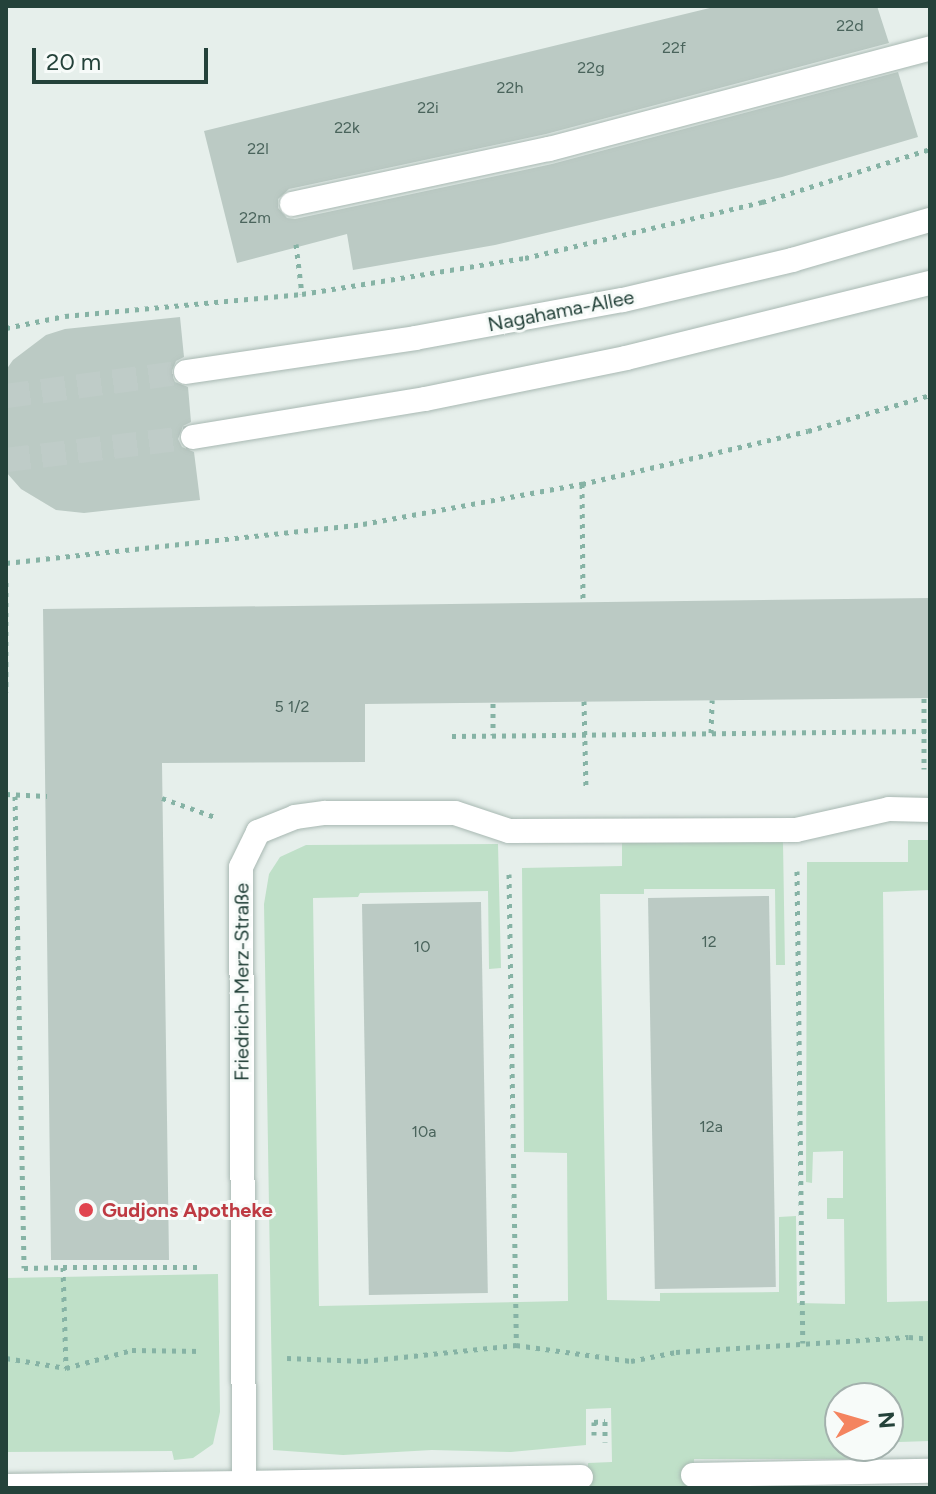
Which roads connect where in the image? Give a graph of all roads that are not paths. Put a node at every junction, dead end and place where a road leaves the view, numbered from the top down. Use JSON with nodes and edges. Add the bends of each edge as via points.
{"nodes":[{"id":1,"x":930,"y":48,"type":"edge"},
{"id":2,"x":292,"y":204,"type":"dead end"},
{"id":3,"x":930,"y":220,"type":"edge"},
{"id":4,"x":930,"y":283,"type":"edge"},
{"id":5,"x":186,"y":372,"type":"tunnel mouth"},
{"id":6,"x":193,"y":437,"type":"tunnel mouth"},
{"id":7,"x":930,"y":810,"type":"edge"},
{"id":8,"x":930,"y":1471,"type":"edge"},
{"id":9,"x":693,"y":1475,"type":"dead end"},
{"id":10,"x":581,"y":1477,"type":"dead end"},
{"id":11,"x":244,"y":1483,"type":"junction"},
{"id":12,"x":6,"y":1486,"type":"edge"}],
"edges":[{"from":1,"to":2,"type":"street","via":[[549,149]]},
{"from":3,"to":5,"type":"street","name":"Nagahama-Allee","via":[[623,300]]},
{"from":4,"to":6,"type":"street","via":[[626,358],[425,399]]},
{"from":7,"to":11,"type":"street","name":"Friedrich-Merz-Straße","via":[[889,809],[796,830],[509,831],[455,813],[325,813],[295,817],[258,832],[241,867]]},
{"from":8,"to":9,"type":"street"},
{"from":10,"to":11,"type":"street"},
{"from":11,"to":12,"type":"street"}]}
